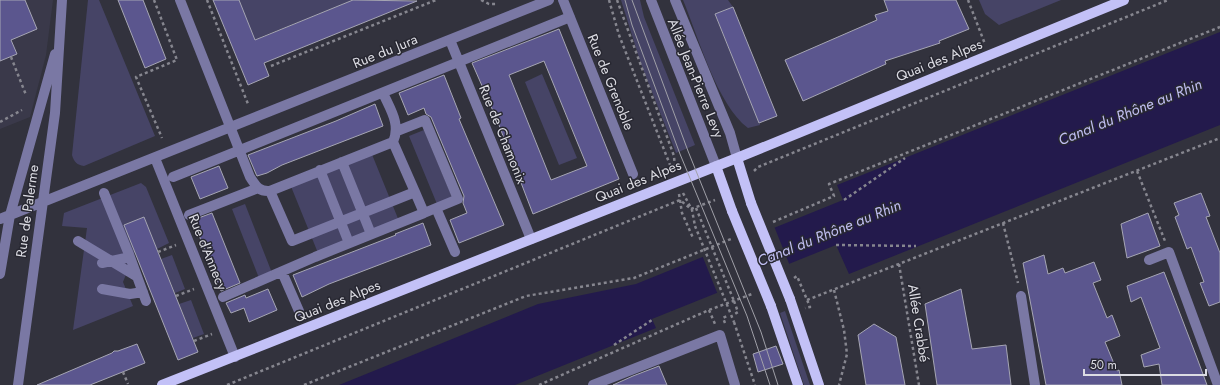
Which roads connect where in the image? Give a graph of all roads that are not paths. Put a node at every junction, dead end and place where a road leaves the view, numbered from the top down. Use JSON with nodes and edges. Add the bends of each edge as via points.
{"nodes":[{"id":1,"x":62,"y":0,"type":"edge"},
{"id":2,"x":180,"y":0,"type":"edge"},
{"id":3,"x":549,"y":0,"type":"edge"},
{"id":4,"x":563,"y":0,"type":"edge"},
{"id":5,"x":651,"y":0,"type":"edge"},
{"id":6,"x":675,"y":0,"type":"edge"},
{"id":7,"x":1124,"y":0,"type":"edge"},
{"id":8,"x":570,"y":17,"type":"junction"},
{"id":9,"x":59,"y":40,"type":"junction"},
{"id":10,"x":450,"y":40,"type":"junction"},
{"id":11,"x":459,"y":62,"type":"junction"},
{"id":12,"x":383,"y":93,"type":"junction"},
{"id":13,"x":231,"y":128,"type":"junction"},
{"id":14,"x":397,"y":131,"type":"junction"},
{"id":15,"x":392,"y":142,"type":"junction"},
{"id":16,"x":240,"y":150,"type":"junction"},
{"id":17,"x":155,"y":158,"type":"junction"},
{"id":18,"x":737,"y":158,"type":"junction"},
{"id":19,"x":342,"y":162,"type":"junction"},
{"id":20,"x":716,"y":166,"type":"junction"},
{"id":21,"x":320,"y":170,"type":"junction"},
{"id":22,"x":633,"y":174,"type":"dead end"},
{"id":23,"x":173,"y":177,"type":"dead end"},
{"id":24,"x":258,"y":188,"type":"junction"},
{"id":25,"x":270,"y":191,"type":"junction"},
{"id":26,"x":415,"y":192,"type":"junction"},
{"id":27,"x":104,"y":193,"type":"dead end"},
{"id":28,"x":42,"y":203,"type":"junction"},
{"id":29,"x":436,"y":208,"type":"junction"},
{"id":30,"x":362,"y":213,"type":"junction"},
{"id":31,"x":424,"y":213,"type":"junction"},
{"id":32,"x":10,"y":215,"type":"junction"},
{"id":33,"x":189,"y":215,"type":"dead end"},
{"id":34,"x":0,"y":219,"type":"edge"},
{"id":35,"x":341,"y":221,"type":"junction"},
{"id":36,"x":371,"y":234,"type":"junction"},
{"id":37,"x":531,"y":239,"type":"junction"},
{"id":38,"x":78,"y":241,"type":"dead end"},
{"id":39,"x":350,"y":243,"type":"junction"},
{"id":40,"x":455,"y":252,"type":"dead end"},
{"id":41,"x":130,"y":256,"type":"junction"},
{"id":42,"x":1149,"y":260,"type":"dead end"},
{"id":43,"x":105,"y":262,"type":"junction"},
{"id":44,"x":282,"y":272,"type":"junction"},
{"id":45,"x":0,"y":274,"type":"edge"},
{"id":46,"x":136,"y":276,"type":"junction"},
{"id":47,"x":102,"y":289,"type":"dead end"},
{"id":48,"x":1021,"y":296,"type":"road end"},
{"id":49,"x":223,"y":298,"type":"dead end"},
{"id":50,"x":299,"y":311,"type":"dead end"},
{"id":51,"x":235,"y":357,"type":"junction"},
{"id":52,"x":18,"y":385,"type":"edge"},
{"id":53,"x":162,"y":385,"type":"edge"},
{"id":54,"x":593,"y":385,"type":"edge"},
{"id":55,"x":735,"y":385,"type":"edge"},
{"id":56,"x":798,"y":385,"type":"edge"},
{"id":57,"x":819,"y":385,"type":"edge"},
{"id":58,"x":1035,"y":385,"type":"edge"},
{"id":59,"x":1218,"y":385,"type":"edge"}],
"edges":[{"from":1,"to":9,"type":"street","name":"Rue de Palerme"},
{"from":2,"to":13,"type":"street"},
{"from":3,"to":10,"type":"street","name":"Rue du Jura"},
{"from":4,"to":8,"type":"street","name":"Rue de Grenoble"},
{"from":5,"to":20,"type":"street","name":"Allée Jean-Pierre Levy"},
{"from":6,"to":18,"type":"street","name":"Allée Jean-Pierre Levy","via":[[730,133]]},
{"from":7,"to":18,"type":"main road","name":"Quai des Alpes"},
{"from":8,"to":11,"type":"street"},
{"from":8,"to":22,"type":"street","name":"Rue de Grenoble"},
{"from":9,"to":28,"type":"street","name":"Rue de Palerme","via":[[54,113]]},
{"from":9,"to":32,"type":"street","name":"Rue de Palerme"},
{"from":10,"to":11,"type":"street","name":"Rue de Chamonix"},
{"from":10,"to":13,"type":"street","name":"Rue du Jura"},
{"from":11,"to":12,"type":"street"},
{"from":11,"to":37,"type":"street","name":"Rue de Chamonix"},
{"from":12,"to":14,"type":"street","via":[[397,124]]},
{"from":12,"to":16,"type":"street"},
{"from":13,"to":16,"type":"street"},
{"from":13,"to":17,"type":"street","name":"Rue du Jura"},
{"from":14,"to":15,"type":"street"},
{"from":14,"to":29,"type":"street","via":[[424,120],[458,199]]},
{"from":15,"to":19,"type":"street"},
{"from":15,"to":26,"type":"street"},
{"from":16,"to":23,"type":"street"},
{"from":16,"to":24,"type":"street","via":[[250,177]]},
{"from":17,"to":28,"type":"street","name":"Rue du Jura"},
{"from":17,"to":51,"type":"street","name":"Rue d'Annecy"},
{"from":18,"to":20,"type":"main road","name":"Quai des Alpes"},
{"from":18,"to":57,"type":"main road","bridge":true,"via":[[751,203],[790,299]]},
{"from":19,"to":21,"type":"street"},
{"from":19,"to":30,"type":"street"},
{"from":20,"to":37,"type":"main road","name":"Quai des Alpes"},
{"from":20,"to":56,"type":"main road","bridge":true,"via":[[771,306]]},
{"from":21,"to":25,"type":"street"},
{"from":21,"to":35,"type":"street"},
{"from":24,"to":25,"type":"street"},
{"from":24,"to":33,"type":"street"},
{"from":25,"to":35,"type":"street","via":[[292,241]]},
{"from":26,"to":30,"type":"street"},
{"from":26,"to":31,"type":"street"},
{"from":27,"to":41,"type":"street"},
{"from":28,"to":32,"type":"street","name":"Rue du Jura"},
{"from":28,"to":52,"type":"street","name":"Rue de Palerme"},
{"from":29,"to":31,"type":"street"},
{"from":29,"to":40,"type":"street"},
{"from":30,"to":35,"type":"street"},
{"from":30,"to":36,"type":"street"},
{"from":31,"to":36,"type":"street"},
{"from":32,"to":34,"type":"street","name":"Rue du Jura"},
{"from":32,"to":45,"type":"street","name":"Rue de Palerme"},
{"from":35,"to":39,"type":"street"},
{"from":36,"to":39,"type":"street"},
{"from":37,"to":51,"type":"main road","name":"Quai des Alpes"},
{"from":38,"to":43,"type":"street"},
{"from":39,"to":44,"type":"street"},
{"from":41,"to":43,"type":"street"},
{"from":41,"to":46,"type":"street","via":[[137,272]]},
{"from":42,"to":59,"type":"street","via":[[1169,252]]},
{"from":43,"to":46,"type":"street"},
{"from":44,"to":49,"type":"street"},
{"from":44,"to":50,"type":"street"},
{"from":46,"to":47,"type":"street","via":[[144,297]]},
{"from":48,"to":58,"type":"street"},
{"from":51,"to":53,"type":"main road","name":"Quai des Alpes"},
{"from":54,"to":55,"type":"street","via":[[720,335]]}]}
